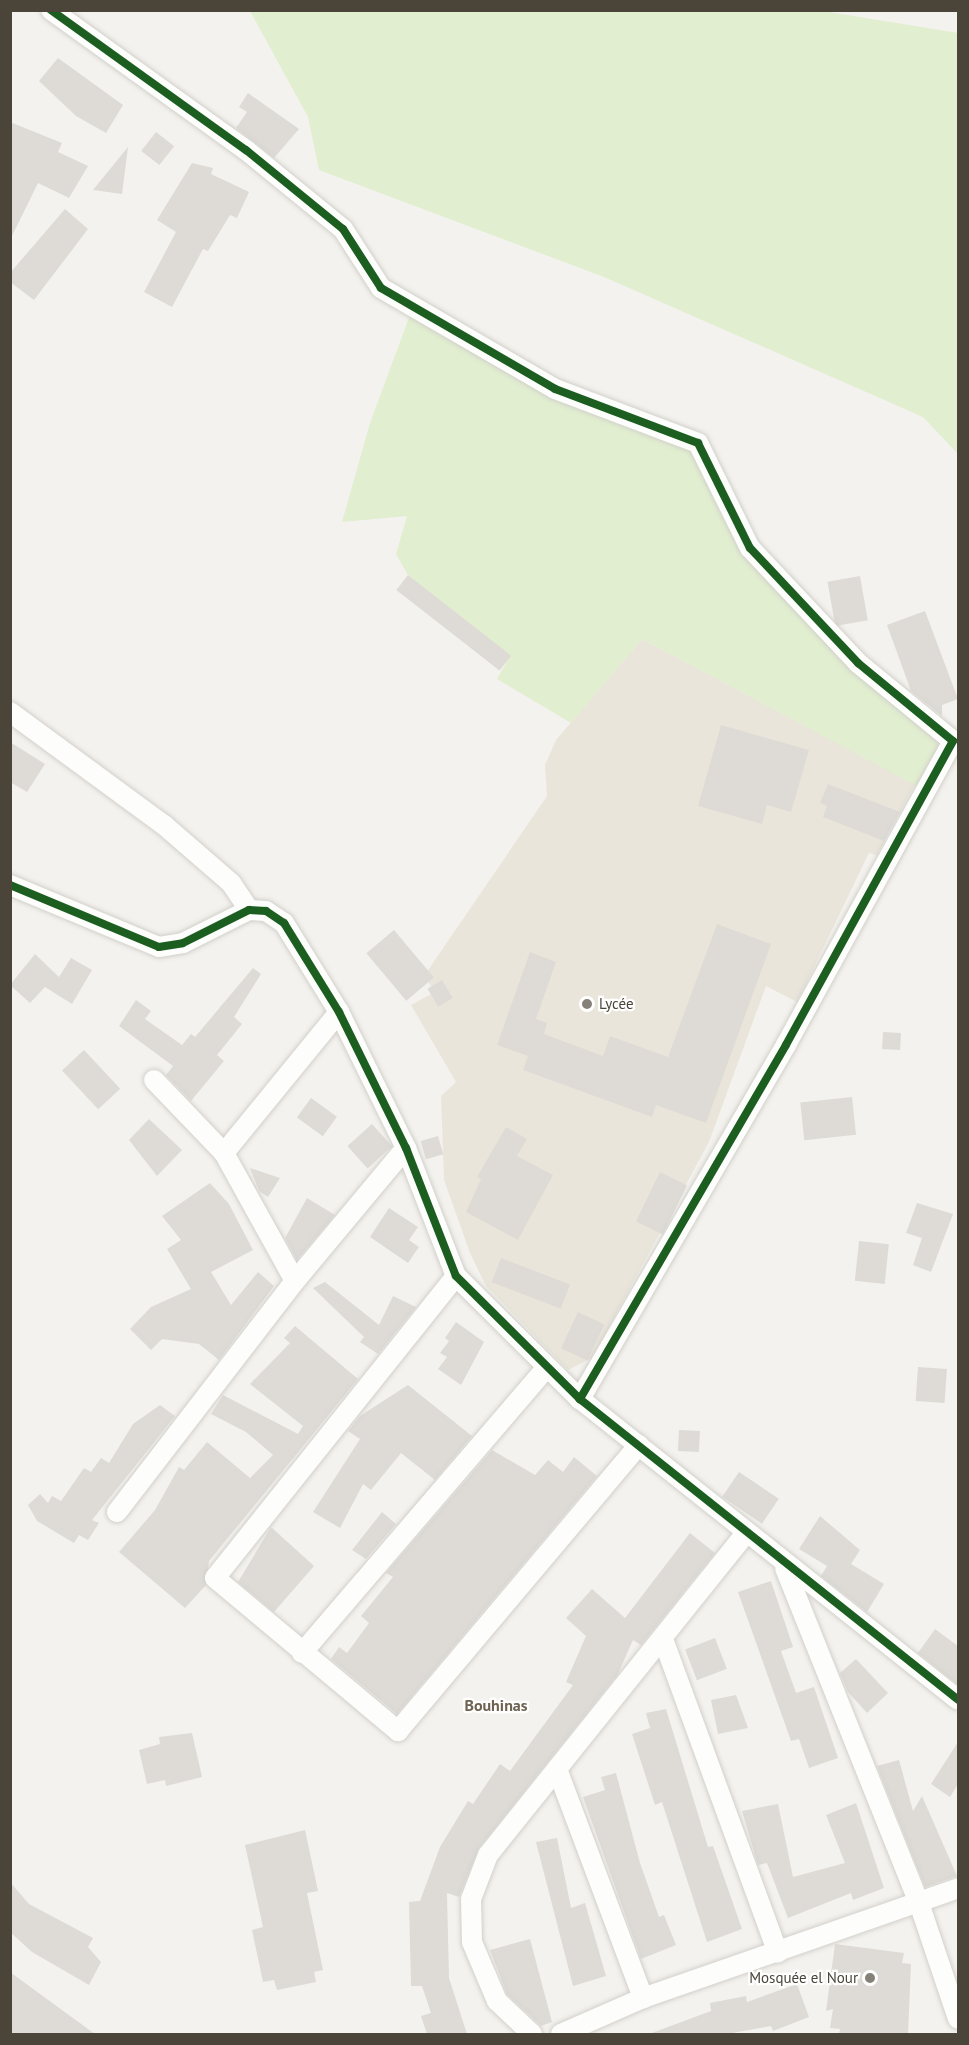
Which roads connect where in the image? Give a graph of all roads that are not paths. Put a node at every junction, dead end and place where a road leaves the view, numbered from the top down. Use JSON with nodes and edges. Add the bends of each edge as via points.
{"nodes":[{"id":1,"x":51,"y":10,"type":"edge"},
{"id":2,"x":10,"y":712,"type":"edge"},
{"id":3,"x":10,"y":885,"type":"edge"},
{"id":4,"x":249,"y":910,"type":"junction"},
{"id":5,"x":339,"y":1012,"type":"junction"},
{"id":6,"x":154,"y":1080,"type":"dead end"},
{"id":7,"x":406,"y":1148,"type":"junction"},
{"id":8,"x":224,"y":1153,"type":"junction"},
{"id":9,"x":456,"y":1276,"type":"junction"},
{"id":10,"x":295,"y":1281,"type":"junction"},
{"id":11,"x":545,"y":1369,"type":"junction"},
{"id":12,"x":580,"y":1399,"type":"junction"},
{"id":13,"x":639,"y":1445,"type":"junction"},
{"id":14,"x":117,"y":1512,"type":"dead end"},
{"id":15,"x":745,"y":1534,"type":"junction"},
{"id":16,"x":784,"y":1566,"type":"junction"},
{"id":17,"x":663,"y":1639,"type":"junction"},
{"id":18,"x":302,"y":1653,"type":"junction"},
{"id":19,"x":958,"y":1701,"type":"edge"},
{"id":20,"x":557,"y":1769,"type":"junction"},
{"id":21,"x":958,"y":1888,"type":"edge"},
{"id":22,"x":919,"y":1903,"type":"junction"},
{"id":23,"x":778,"y":1953,"type":"junction"},
{"id":24,"x":643,"y":1998,"type":"junction"},
{"id":25,"x":958,"y":2019,"type":"edge"},
{"id":26,"x":532,"y":2034,"type":"edge"},
{"id":27,"x":561,"y":2034,"type":"edge"}],
"edges":[{"from":1,"to":12,"type":"street","via":[[246,150],[343,229],[381,288],[555,389],[698,443],[750,548],[858,663],[953,741],[786,1045]]},
{"from":2,"to":4,"type":"street","via":[[164,825],[231,882]]},
{"from":3,"to":4,"type":"street","via":[[159,947],[183,943]]},
{"from":4,"to":5,"type":"street","via":[[266,911],[284,923]]},
{"from":5,"to":7,"type":"street"},
{"from":5,"to":8,"type":"street"},
{"from":6,"to":8,"type":"street"},
{"from":7,"to":9,"type":"street"},
{"from":7,"to":10,"type":"street"},
{"from":8,"to":10,"type":"street"},
{"from":9,"to":11,"type":"street"},
{"from":9,"to":18,"type":"street","via":[[215,1578]]},
{"from":10,"to":14,"type":"street"},
{"from":11,"to":12,"type":"street"},
{"from":11,"to":18,"type":"street"},
{"from":12,"to":13,"type":"street"},
{"from":13,"to":15,"type":"street"},
{"from":13,"to":18,"type":"street","via":[[398,1731]]},
{"from":15,"to":16,"type":"street"},
{"from":15,"to":17,"type":"street"},
{"from":16,"to":19,"type":"street"},
{"from":16,"to":22,"type":"street"},
{"from":17,"to":20,"type":"street"},
{"from":17,"to":23,"type":"street"},
{"from":20,"to":24,"type":"street"},
{"from":20,"to":26,"type":"street","via":[[488,1855],[471,1899],[472,1942],[497,2001]]},
{"from":21,"to":22,"type":"street"},
{"from":22,"to":23,"type":"street"},
{"from":22,"to":25,"type":"street"},
{"from":23,"to":24,"type":"street"},
{"from":24,"to":27,"type":"street"}]}
